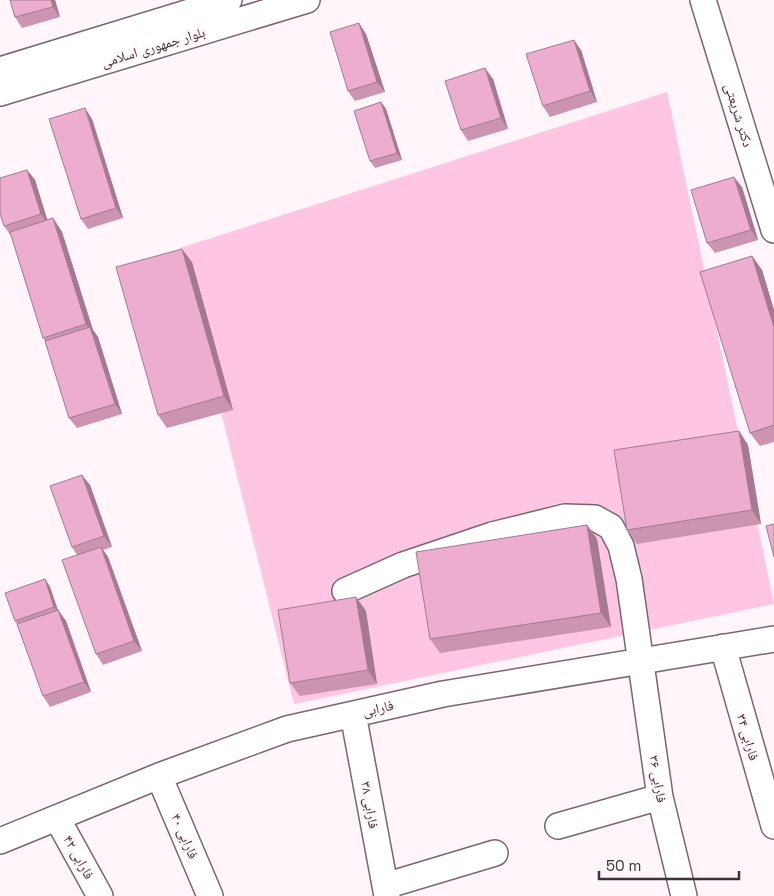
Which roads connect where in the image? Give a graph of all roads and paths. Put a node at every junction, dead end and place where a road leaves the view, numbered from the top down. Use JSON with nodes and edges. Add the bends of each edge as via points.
{"nodes":[{"id":1,"x":229,"y":0,"type":"edge"},
{"id":2,"x":703,"y":0,"type":"edge"},
{"id":3,"x":302,"y":1,"type":"edge"},
{"id":4,"x":199,"y":4,"type":"edge"},
{"id":5,"x":0,"y":70,"type":"edge"},
{"id":6,"x":0,"y":93,"type":"edge"},
{"id":7,"x":774,"y":230,"type":"edge"},
{"id":8,"x":345,"y":591,"type":"dead end"},
{"id":9,"x":774,"y":639,"type":"edge"},
{"id":10,"x":723,"y":647,"type":"junction"},
{"id":11,"x":640,"y":662,"type":"junction"},
{"id":12,"x":354,"y":714,"type":"junction"},
{"id":13,"x":159,"y":776,"type":"junction"},
{"id":14,"x":660,"y":797,"type":"junction"},
{"id":15,"x":57,"y":818,"type":"junction"},
{"id":16,"x":558,"y":826,"type":"dead end"},
{"id":17,"x":774,"y":826,"type":"edge"},
{"id":18,"x":0,"y":841,"type":"edge"},
{"id":19,"x":495,"y":853,"type":"dead end"},
{"id":20,"x":386,"y":891,"type":"edge"},
{"id":21,"x":100,"y":896,"type":"edge"},
{"id":22,"x":210,"y":896,"type":"edge"},
{"id":23,"x":684,"y":896,"type":"edge"}],
"edges":[{"from":1,"to":4,"type":"street","name":"بلوار جمهوری اسلامی"},
{"from":2,"to":7,"type":"street","name":"دکتر شریعتی"},
{"from":3,"to":6,"type":"street","name":"بلوار جمهوری اسلامی"},
{"from":4,"to":5,"type":"street","name":"بلوار جمهوری اسلامی"},
{"from":8,"to":11,"type":"street","name":"فارابی ۳۶","via":[[403,565],[492,535],[564,517],[594,518],[611,527],[622,546],[630,579]]},
{"from":9,"to":10,"type":"street","name":"فارابی"},
{"from":10,"to":11,"type":"street","name":"فارابی"},
{"from":10,"to":17,"type":"street","name":"فارابی ۳۴"},
{"from":11,"to":12,"type":"street","name":"فارابی","via":[[442,694]]},
{"from":11,"to":14,"type":"street","name":"فارابی ۳۶"},
{"from":12,"to":13,"type":"street","name":"فارابی","via":[[287,729]]},
{"from":12,"to":20,"type":"street","name":"فارابی ۳۸"},
{"from":13,"to":15,"type":"street","name":"فارابی"},
{"from":13,"to":22,"type":"street","name":"فارابی ۴۰"},
{"from":14,"to":16,"type":"street"},
{"from":14,"to":23,"type":"street","name":"فارابی ۳۶"},
{"from":15,"to":18,"type":"street","name":"فارابی"},
{"from":15,"to":21,"type":"street","name":"فارابی ۴۲"},
{"from":19,"to":20,"type":"street"}]}
